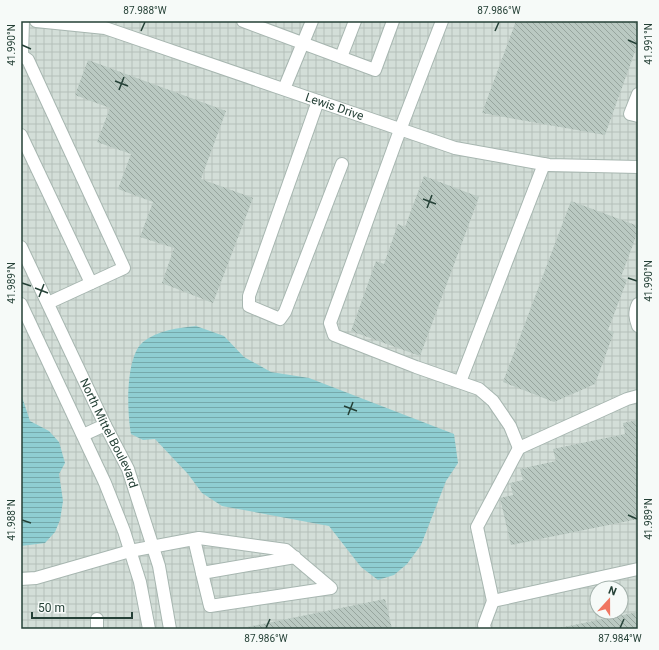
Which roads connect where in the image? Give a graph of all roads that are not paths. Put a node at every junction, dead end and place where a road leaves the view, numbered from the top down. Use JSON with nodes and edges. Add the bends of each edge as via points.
{"nodes":[{"id":1,"x":22,"y":21,"type":"edge"},
{"id":2,"x":28,"y":21,"type":"edge"},
{"id":3,"x":36,"y":21,"type":"edge"},
{"id":4,"x":243,"y":21,"type":"edge"},
{"id":5,"x":312,"y":21,"type":"edge"},
{"id":6,"x":355,"y":21,"type":"edge"},
{"id":7,"x":393,"y":21,"type":"edge"},
{"id":8,"x":442,"y":21,"type":"edge"},
{"id":9,"x":303,"y":44,"type":"junction"},
{"id":10,"x":22,"y":55,"type":"edge"},
{"id":11,"x":341,"y":57,"type":"junction"},
{"id":12,"x":284,"y":90,"type":"junction"},
{"id":13,"x":638,"y":94,"type":"edge"},
{"id":14,"x":318,"y":101,"type":"junction"},
{"id":15,"x":638,"y":116,"type":"edge"},
{"id":16,"x":400,"y":130,"type":"junction"},
{"id":17,"x":21,"y":135,"type":"edge"},
{"id":18,"x":342,"y":164,"type":"dead end"},
{"id":19,"x":544,"y":164,"type":"junction"},
{"id":20,"x":638,"y":167,"type":"edge"},
{"id":21,"x":21,"y":247,"type":"edge"},
{"id":22,"x":91,"y":283,"type":"junction"},
{"id":23,"x":48,"y":303,"type":"junction"},
{"id":24,"x":21,"y":304,"type":"edge"},
{"id":25,"x":638,"y":304,"type":"edge"},
{"id":26,"x":638,"y":326,"type":"edge"},
{"id":27,"x":460,"y":382,"type":"junction"},
{"id":28,"x":638,"y":396,"type":"edge"},
{"id":29,"x":105,"y":425,"type":"junction"},
{"id":30,"x":83,"y":435,"type":"junction"},
{"id":31,"x":519,"y":448,"type":"junction"},
{"id":32,"x":194,"y":539,"type":"junction"},
{"id":33,"x":153,"y":546,"type":"junction"},
{"id":34,"x":130,"y":551,"type":"junction"},
{"id":35,"x":295,"y":557,"type":"junction"},
{"id":36,"x":638,"y":569,"type":"edge"},
{"id":37,"x":202,"y":573,"type":"junction"},
{"id":38,"x":21,"y":579,"type":"edge"},
{"id":39,"x":493,"y":601,"type":"junction"},
{"id":40,"x":148,"y":629,"type":"edge"},
{"id":41,"x":170,"y":629,"type":"edge"},
{"id":42,"x":485,"y":629,"type":"edge"}],
"edges":[{"from":1,"to":2,"type":"street"},
{"from":1,"to":10,"type":"street"},
{"from":3,"to":12,"type":"street","name":"Lewis Drive","via":[[105,28]]},
{"from":4,"to":9,"type":"street"},
{"from":5,"to":9,"type":"street"},
{"from":6,"to":11,"type":"street"},
{"from":7,"to":11,"type":"street","via":[[375,70]]},
{"from":8,"to":16,"type":"street"},
{"from":9,"to":11,"type":"street"},
{"from":9,"to":12,"type":"street"},
{"from":10,"to":22,"type":"street","via":[[28,60],[124,268]]},
{"from":12,"to":14,"type":"street","name":"Lewis Drive"},
{"from":13,"to":15,"type":"street","via":[[630,114]]},
{"from":14,"to":16,"type":"street","name":"Lewis Drive"},
{"from":14,"to":18,"type":"street","via":[[249,296],[248,306],[280,319],[283,316]]},
{"from":16,"to":19,"type":"street","name":"Lewis Drive","via":[[455,148]]},
{"from":16,"to":27,"type":"street","via":[[330,323],[334,335]]},
{"from":17,"to":22,"type":"street"},
{"from":19,"to":20,"type":"street","name":"Lewis Drive"},
{"from":19,"to":27,"type":"street"},
{"from":21,"to":23,"type":"street","name":"North Mittel Boulevard"},
{"from":22,"to":23,"type":"street"},
{"from":23,"to":29,"type":"street","name":"North Mittel Boulevard"},
{"from":24,"to":30,"type":"street","name":"North Mittel Boulevard"},
{"from":25,"to":26,"type":"street","via":[[635,318]]},
{"from":27,"to":31,"type":"street","via":[[479,389],[493,401],[510,426]]},
{"from":28,"to":31,"type":"street"},
{"from":29,"to":30,"type":"street"},
{"from":29,"to":33,"type":"street","name":"North Mittel Boulevard","via":[[128,469]]},
{"from":30,"to":34,"type":"street","name":"North Mittel Boulevard","via":[[105,483]]},
{"from":31,"to":39,"type":"street","via":[[477,527]]},
{"from":32,"to":33,"type":"street"},
{"from":32,"to":35,"type":"street","via":[[286,550]]},
{"from":32,"to":37,"type":"street"},
{"from":33,"to":34,"type":"street"},
{"from":33,"to":41,"type":"street","name":"North Mittel Boulevard"},
{"from":34,"to":38,"type":"street","via":[[36,578]]},
{"from":34,"to":40,"type":"street","name":"North Mittel Boulevard","via":[[140,582]]},
{"from":35,"to":37,"type":"street"},
{"from":35,"to":37,"type":"street","via":[[331,588],[210,606]]},
{"from":36,"to":39,"type":"street"},
{"from":39,"to":42,"type":"street"}]}
